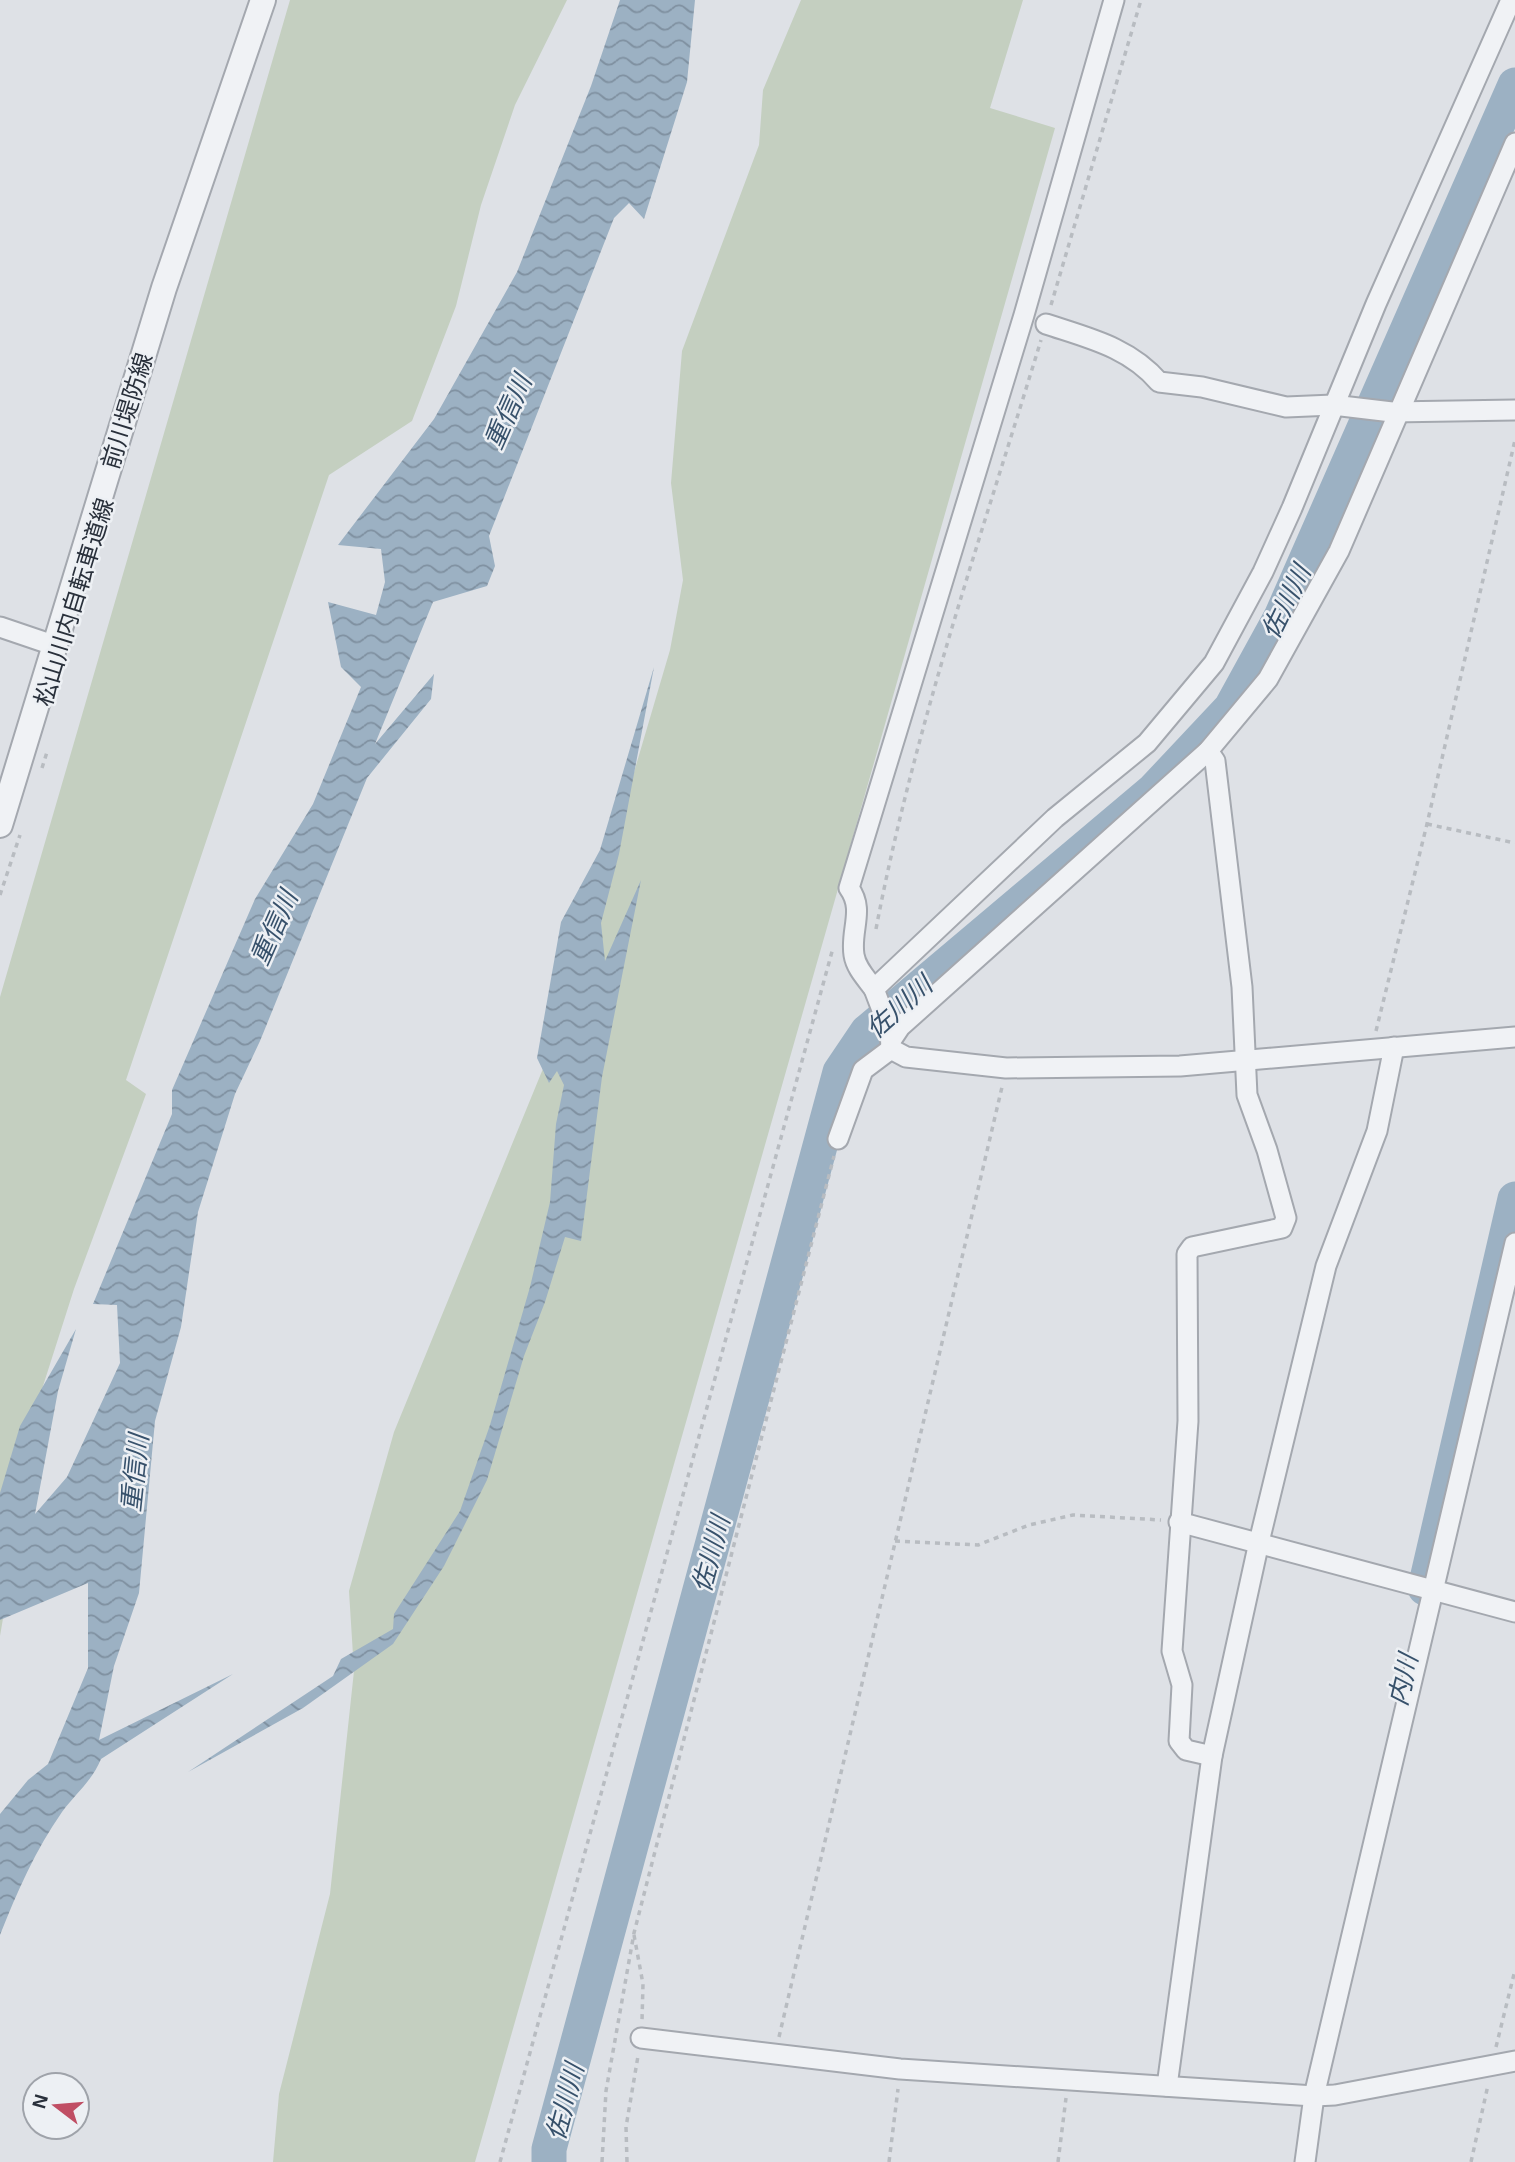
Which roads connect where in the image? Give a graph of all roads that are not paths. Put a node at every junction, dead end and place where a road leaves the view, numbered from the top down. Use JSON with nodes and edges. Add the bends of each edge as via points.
{"nodes":[{"id":1,"x":263,"y":0,"type":"edge"},
{"id":2,"x":1114,"y":0,"type":"edge"},
{"id":3,"x":1511,"y":0,"type":"edge"},
{"id":4,"x":1515,"y":143,"type":"edge"},
{"id":5,"x":1046,"y":324,"type":"road end"},
{"id":6,"x":1336,"y":406,"type":"junction"},
{"id":7,"x":1515,"y":410,"type":"edge"},
{"id":8,"x":1395,"y":412,"type":"junction"},
{"id":9,"x":0,"y":627,"type":"edge"},
{"id":10,"x":56,"y":646,"type":"junction"},
{"id":11,"x":1208,"y":751,"type":"junction"},
{"id":12,"x":12,"y":824,"type":"edge"},
{"id":13,"x":876,"y":992,"type":"junction"},
{"id":14,"x":1515,"y":1037,"type":"edge"},
{"id":15,"x":891,"y":1040,"type":"junction"},
{"id":16,"x":1394,"y":1047,"type":"junction"},
{"id":17,"x":1246,"y":1063,"type":"junction"},
{"id":18,"x":838,"y":1139,"type":"road end"},
{"id":19,"x":1515,"y":1243,"type":"edge"},
{"id":20,"x":1179,"y":1522,"type":"junction"},
{"id":21,"x":1259,"y":1542,"type":"junction"},
{"id":22,"x":1433,"y":1590,"type":"junction"},
{"id":23,"x":1515,"y":1612,"type":"edge"},
{"id":24,"x":1212,"y":1756,"type":"junction"},
{"id":25,"x":641,"y":2038,"type":"dead end"},
{"id":26,"x":1515,"y":2061,"type":"edge"},
{"id":27,"x":1167,"y":2086,"type":"junction"},
{"id":28,"x":1314,"y":2096,"type":"junction"},
{"id":29,"x":1306,"y":2162,"type":"edge"}],
"edges":[{"from":1,"to":10,"type":"street","name":"前川堤防線","via":[[164,288]]},
{"from":2,"to":13,"type":"street","via":[[1024,315],[849,888],[857,898],[854,955]]},
{"from":3,"to":6,"type":"street"},
{"from":4,"to":8,"type":"street"},
{"from":5,"to":6,"type":"street","via":[[1121,351],[1142,362],[1159,382],[1286,407]]},
{"from":6,"to":8,"type":"street"},
{"from":6,"to":13,"type":"street","via":[[1263,572],[1214,663],[1192,692],[1147,743],[1055,818]]},
{"from":7,"to":8,"type":"street"},
{"from":8,"to":11,"type":"street","via":[[1339,551],[1303,618],[1268,679]]},
{"from":9,"to":10,"type":"street"},
{"from":10,"to":12,"type":"street","name":"前川堤防線"},
{"from":11,"to":15,"type":"street","via":[[900,1027]]},
{"from":11,"to":17,"type":"street","via":[[1215,761],[1227,857]]},
{"from":13,"to":15,"type":"street"},
{"from":14,"to":16,"type":"street"},
{"from":15,"to":17,"type":"street","via":[[906,1057],[1006,1068]]},
{"from":15,"to":18,"type":"street","via":[[863,1070]]},
{"from":16,"to":17,"type":"street"},
{"from":16,"to":21,"type":"street","via":[[1377,1130],[1326,1266]]},
{"from":17,"to":20,"type":"street","via":[[1247,1095],[1286,1218],[1282,1228],[1192,1247],[1187,1254],[1188,1421]]},
{"from":19,"to":22,"type":"street"},
{"from":20,"to":21,"type":"street"},
{"from":20,"to":24,"type":"street","via":[[1172,1651],[1182,1685],[1179,1741],[1186,1750]]},
{"from":21,"to":22,"type":"street"},
{"from":21,"to":24,"type":"street"},
{"from":22,"to":23,"type":"street"},
{"from":22,"to":28,"type":"street"},
{"from":24,"to":27,"type":"street"},
{"from":25,"to":27,"type":"street","via":[[900,2069]]},
{"from":26,"to":28,"type":"street"},
{"from":27,"to":28,"type":"street"},
{"from":28,"to":29,"type":"street"}]}
